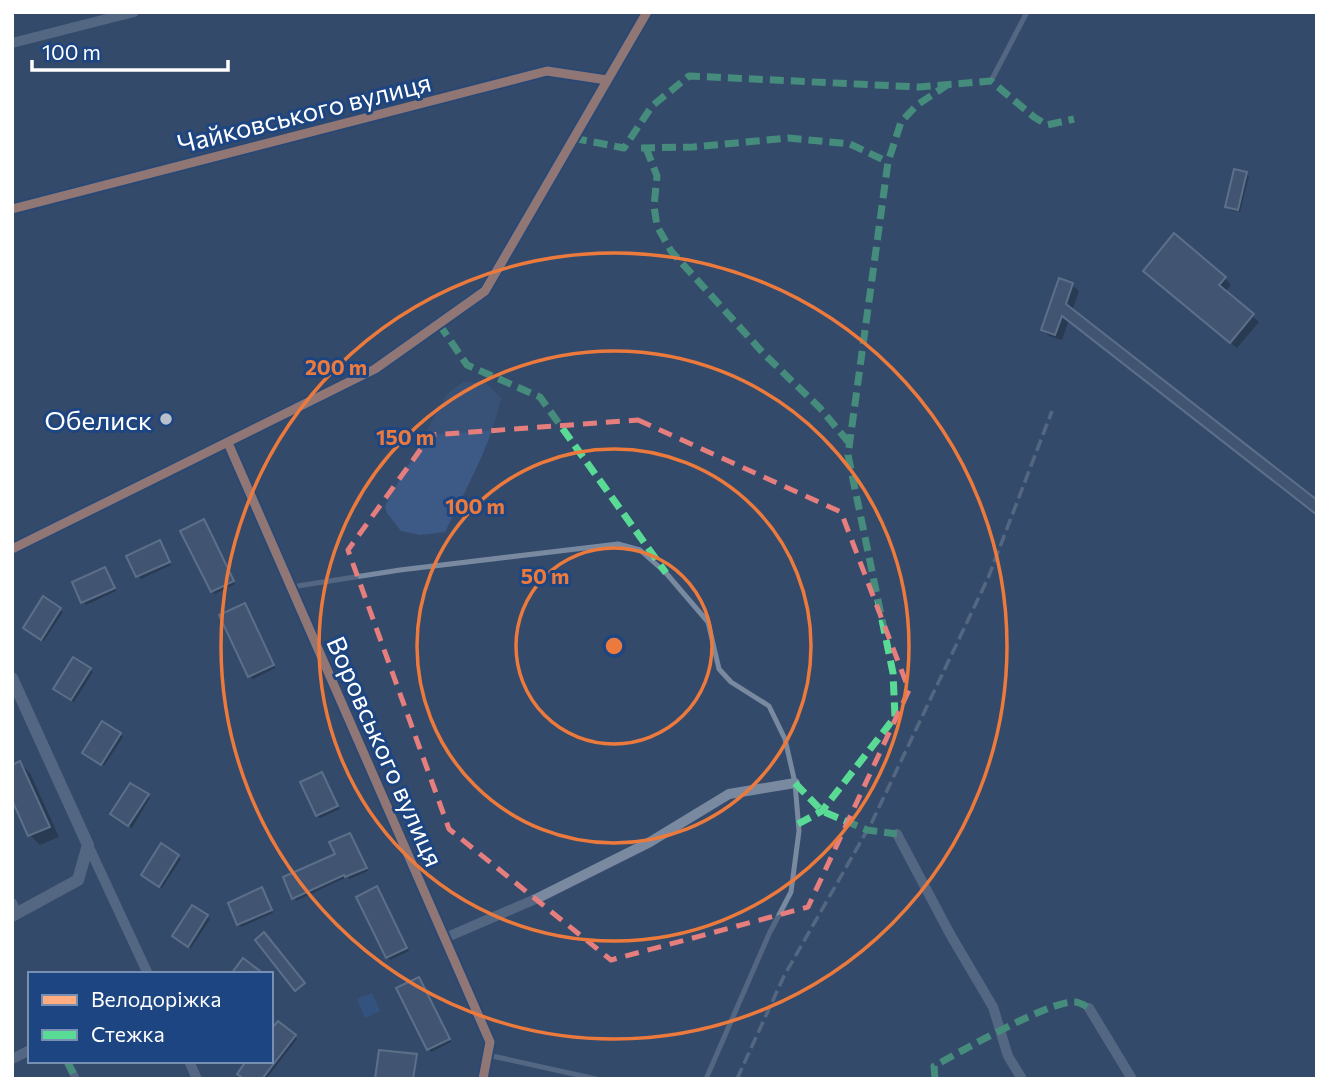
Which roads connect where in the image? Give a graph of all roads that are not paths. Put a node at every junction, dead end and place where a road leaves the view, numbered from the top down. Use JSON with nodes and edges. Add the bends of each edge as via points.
{"nodes":[{"id":1,"x":134,"y":12,"type":"edge"},
{"id":2,"x":647,"y":12,"type":"edge"},
{"id":3,"x":1027,"y":12,"type":"edge"},
{"id":4,"x":12,"y":43,"type":"edge"},
{"id":5,"x":607,"y":80,"type":"junction"},
{"id":6,"x":991,"y":81,"type":"dead end"},
{"id":7,"x":12,"y":209,"type":"edge"},
{"id":8,"x":228,"y":443,"type":"junction"},
{"id":9,"x":12,"y":549,"type":"edge"},
{"id":10,"x":291,"y":587,"type":"junction"},
{"id":11,"x":12,"y":678,"type":"edge"},
{"id":12,"x":795,"y":783,"type":"junction"},
{"id":13,"x":897,"y":834,"type":"dead end"},
{"id":14,"x":88,"y":845,"type":"junction"},
{"id":15,"x":14,"y":911,"type":"edge"},
{"id":16,"x":445,"y":938,"type":"junction"},
{"id":17,"x":147,"y":972,"type":"edge"},
{"id":18,"x":1089,"y":1008,"type":"dead end"},
{"id":19,"x":28,"y":1051,"type":"edge"},
{"id":20,"x":488,"y":1055,"type":"junction"},
{"id":21,"x":12,"y":1059,"type":"edge"},
{"id":22,"x":68,"y":1063,"type":"edge"},
{"id":23,"x":190,"y":1063,"type":"edge"},
{"id":24,"x":76,"y":1079,"type":"edge"},
{"id":25,"x":197,"y":1079,"type":"edge"},
{"id":26,"x":483,"y":1079,"type":"edge"},
{"id":27,"x":596,"y":1079,"type":"edge"},
{"id":28,"x":706,"y":1079,"type":"edge"},
{"id":29,"x":1022,"y":1079,"type":"edge"},
{"id":30,"x":1132,"y":1079,"type":"edge"}],
"edges":[{"from":1,"to":4,"type":"street"},
{"from":2,"to":5,"type":"street"},
{"from":3,"to":6,"type":"lane"},
{"from":5,"to":7,"type":"street","name":"Чайковського вулиця","via":[[547,71]]},
{"from":5,"to":8,"type":"street","via":[[485,291],[375,369]]},
{"from":8,"to":9,"type":"street"},
{"from":8,"to":10,"type":"street","name":"Воровського вулиця"},
{"from":10,"to":12,"type":"lane","via":[[618,544],[640,550],[708,622],[719,669],[769,706],[785,739]]},
{"from":10,"to":16,"type":"street","name":"Воровського вулиця"},
{"from":11,"to":14,"type":"street"},
{"from":12,"to":16,"type":"street","via":[[729,794],[650,842]]},
{"from":12,"to":28,"type":"lane","via":[[799,831],[792,892]]},
{"from":13,"to":29,"type":"street","via":[[993,1007],[1008,1056]]},
{"from":14,"to":15,"type":"street","via":[[78,880]]},
{"from":14,"to":17,"type":"street"},
{"from":16,"to":20,"type":"street","name":"Воровського вулиця","via":[[490,1042]]},
{"from":18,"to":30,"type":"street"},
{"from":19,"to":21,"type":"street"},
{"from":20,"to":26,"type":"street","name":"Воровського вулиця"},
{"from":20,"to":27,"type":"lane"},
{"from":22,"to":24,"type":"street"},
{"from":23,"to":25,"type":"street"}]}
